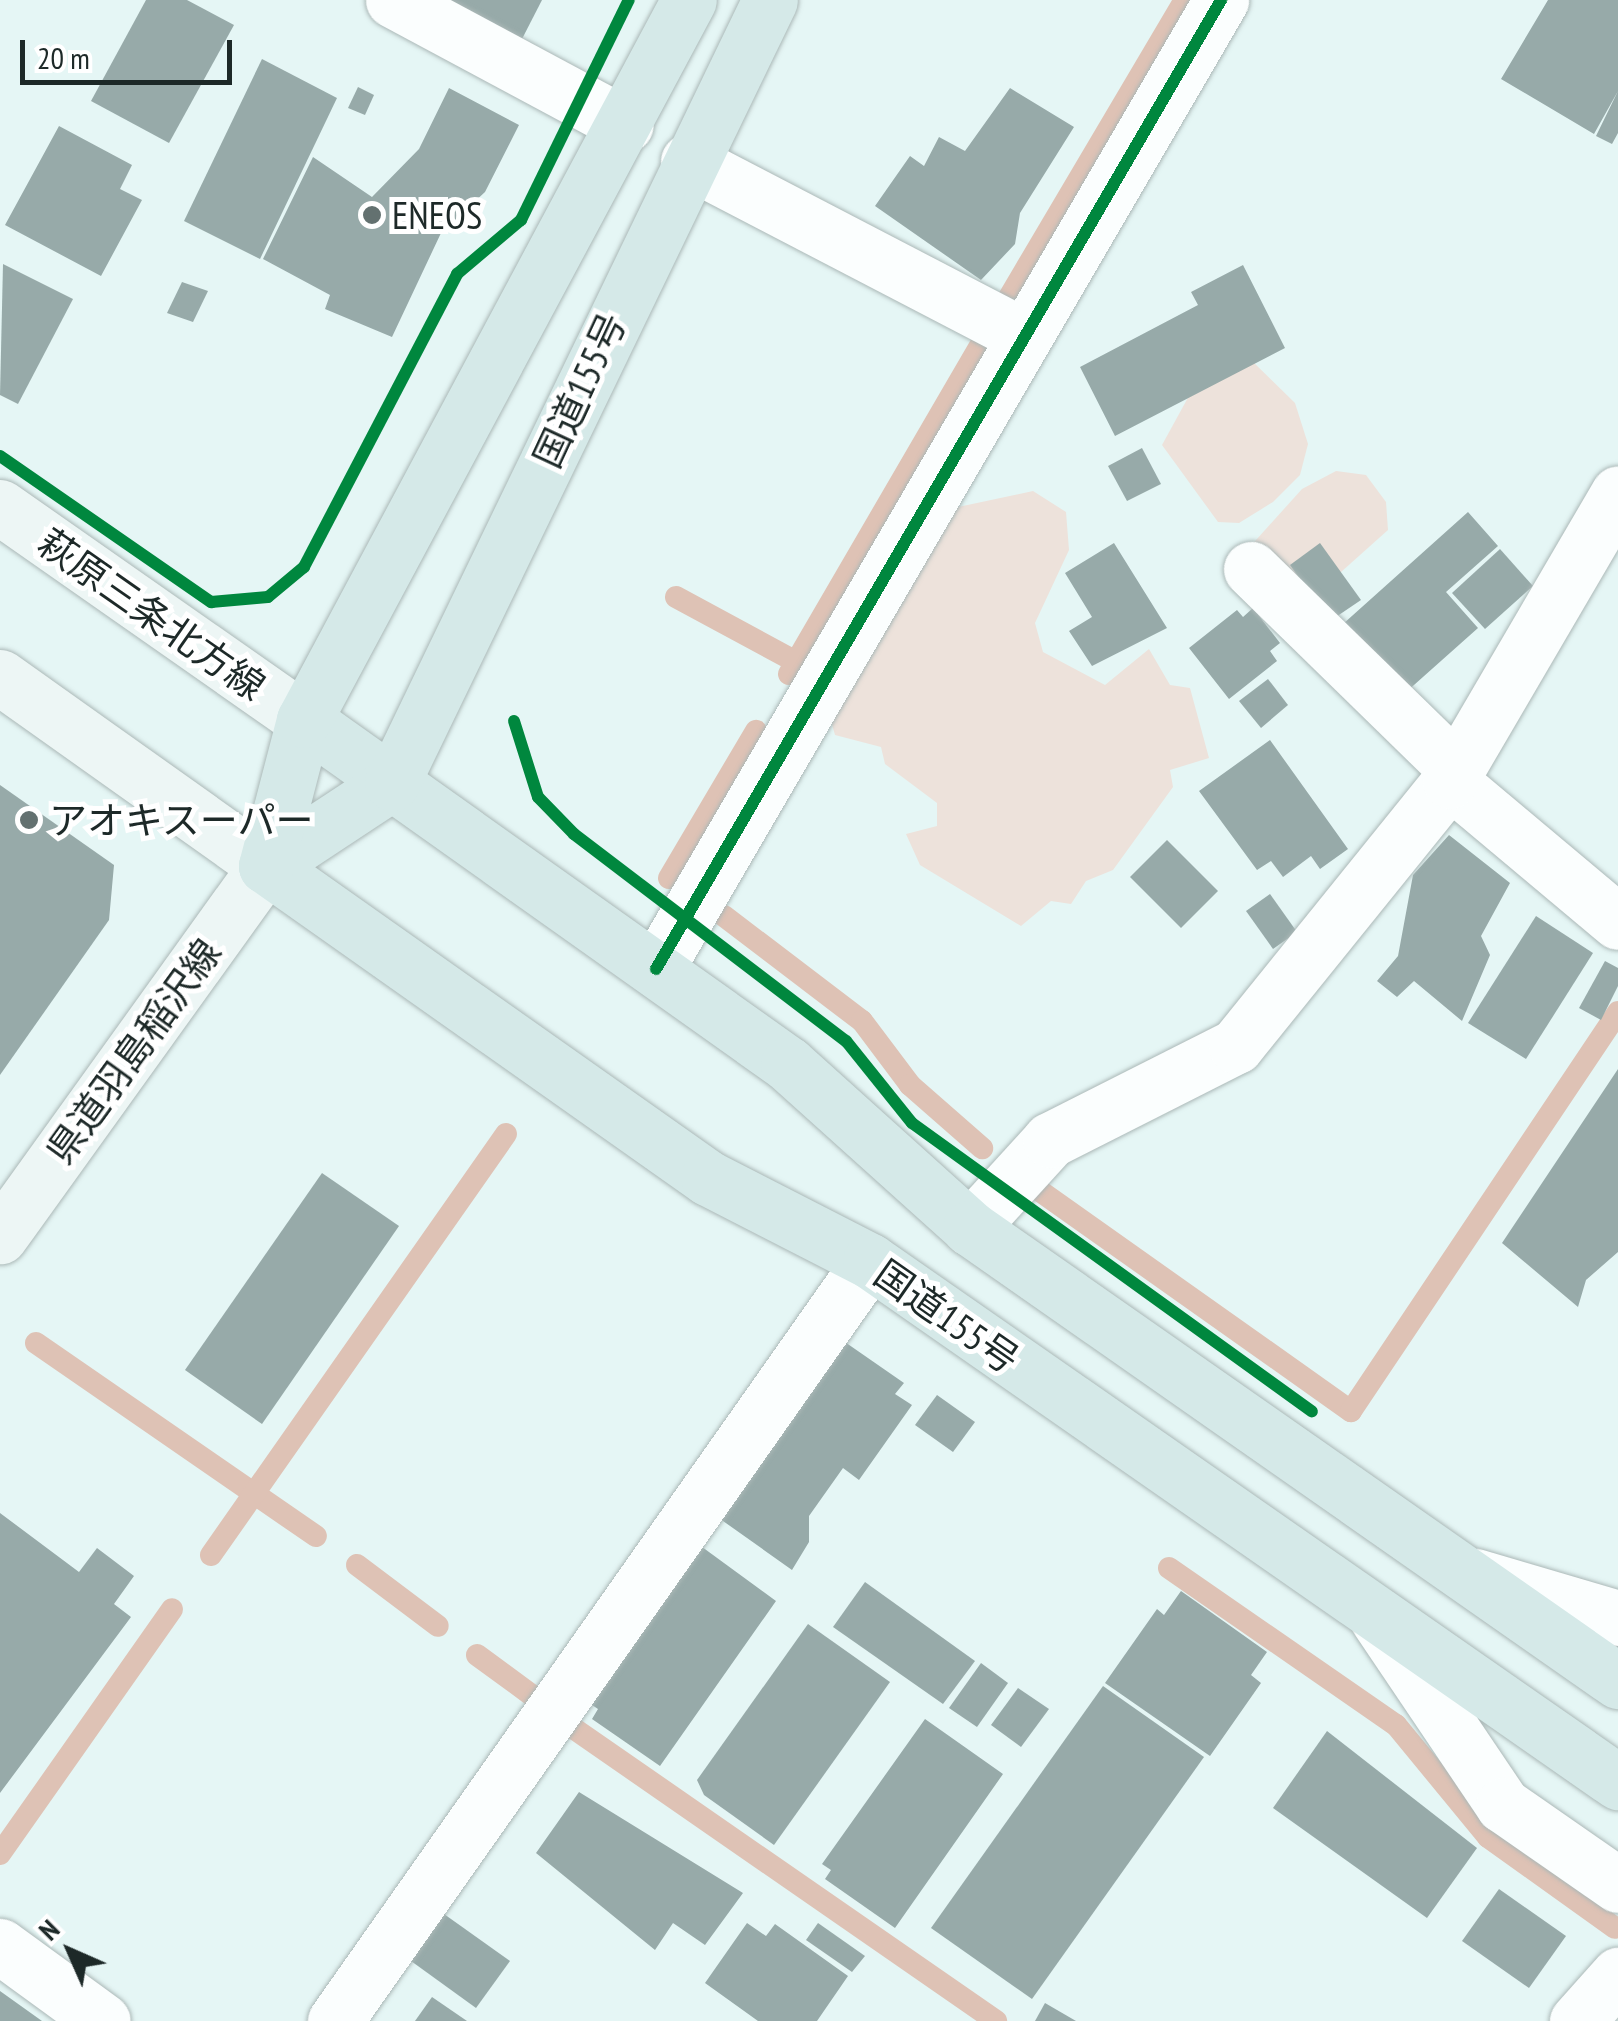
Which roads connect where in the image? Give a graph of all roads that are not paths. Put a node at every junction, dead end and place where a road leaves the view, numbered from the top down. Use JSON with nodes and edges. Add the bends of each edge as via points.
{"nodes":[{"id":1,"x":394,"y":0,"type":"edge"},
{"id":2,"x":690,"y":0,"type":"edge"},
{"id":3,"x":770,"y":0,"type":"edge"},
{"id":4,"x":1222,"y":0,"type":"edge"},
{"id":5,"x":626,"y":125,"type":"junction"},
{"id":6,"x":688,"y":161,"type":"junction"},
{"id":7,"x":1024,"y":336,"type":"junction"},
{"id":8,"x":1618,"y":494,"type":"edge"},
{"id":9,"x":0,"y":507,"type":"edge"},
{"id":10,"x":1251,"y":569,"type":"dead end"},
{"id":11,"x":0,"y":677,"type":"edge"},
{"id":12,"x":304,"y":720,"type":"junction"},
{"id":13,"x":1453,"y":775,"type":"junction"},
{"id":14,"x":392,"y":782,"type":"junction"},
{"id":15,"x":266,"y":866,"type":"junction"},
{"id":16,"x":1618,"y":922,"type":"edge"},
{"id":17,"x":656,"y":969,"type":"junction"},
{"id":18,"x":970,"y":1228,"type":"junction"},
{"id":19,"x":0,"y":1236,"type":"edge"},
{"id":20,"x":870,"y":1260,"type":"junction"},
{"id":21,"x":1468,"y":1574,"type":"junction"},
{"id":22,"x":1618,"y":1618,"type":"edge"},
{"id":23,"x":1378,"y":1620,"type":"junction"},
{"id":24,"x":1618,"y":1681,"type":"edge"},
{"id":25,"x":1618,"y":1782,"type":"edge"},
{"id":26,"x":1618,"y":1886,"type":"edge"},
{"id":27,"x":0,"y":1946,"type":"edge"},
{"id":28,"x":1618,"y":1976,"type":"edge"},
{"id":29,"x":103,"y":2021,"type":"edge"},
{"id":30,"x":335,"y":2021,"type":"edge"},
{"id":31,"x":1577,"y":2021,"type":"edge"}],
"edges":[{"from":1,"to":5,"type":"street"},
{"from":2,"to":5,"type":"highway"},
{"from":3,"to":6,"type":"highway","name":"国道155号"},
{"from":4,"to":7,"type":"street"},
{"from":5,"to":12,"type":"highway"},
{"from":6,"to":7,"type":"street"},
{"from":6,"to":14,"type":"highway","name":"国道155号"},
{"from":7,"to":17,"type":"street"},
{"from":8,"to":13,"type":"street"},
{"from":9,"to":12,"type":"main road","name":"萩原三条北方線"},
{"from":10,"to":13,"type":"street"},
{"from":11,"to":15,"type":"main road"},
{"from":12,"to":14,"type":"highway"},
{"from":12,"to":15,"type":"highway"},
{"from":13,"to":16,"type":"street"},
{"from":13,"to":18,"type":"street","via":[[1236,1046],[1050,1140]]},
{"from":14,"to":15,"type":"highway"},
{"from":14,"to":17,"type":"highway"},
{"from":15,"to":19,"type":"main road","name":"県道羽島稲沢線"},
{"from":15,"to":20,"type":"highway","name":"国道155号","via":[[708,1178]]},
{"from":17,"to":18,"type":"highway","via":[[788,1064]]},
{"from":18,"to":21,"type":"highway"},
{"from":20,"to":23,"type":"highway","name":"国道155号"},
{"from":20,"to":30,"type":"street"},
{"from":21,"to":22,"type":"street"},
{"from":21,"to":24,"type":"highway"},
{"from":23,"to":25,"type":"highway","name":"国道155号"},
{"from":23,"to":26,"type":"street","via":[[1503,1805]]},
{"from":27,"to":29,"type":"street"},
{"from":28,"to":31,"type":"street"}]}
